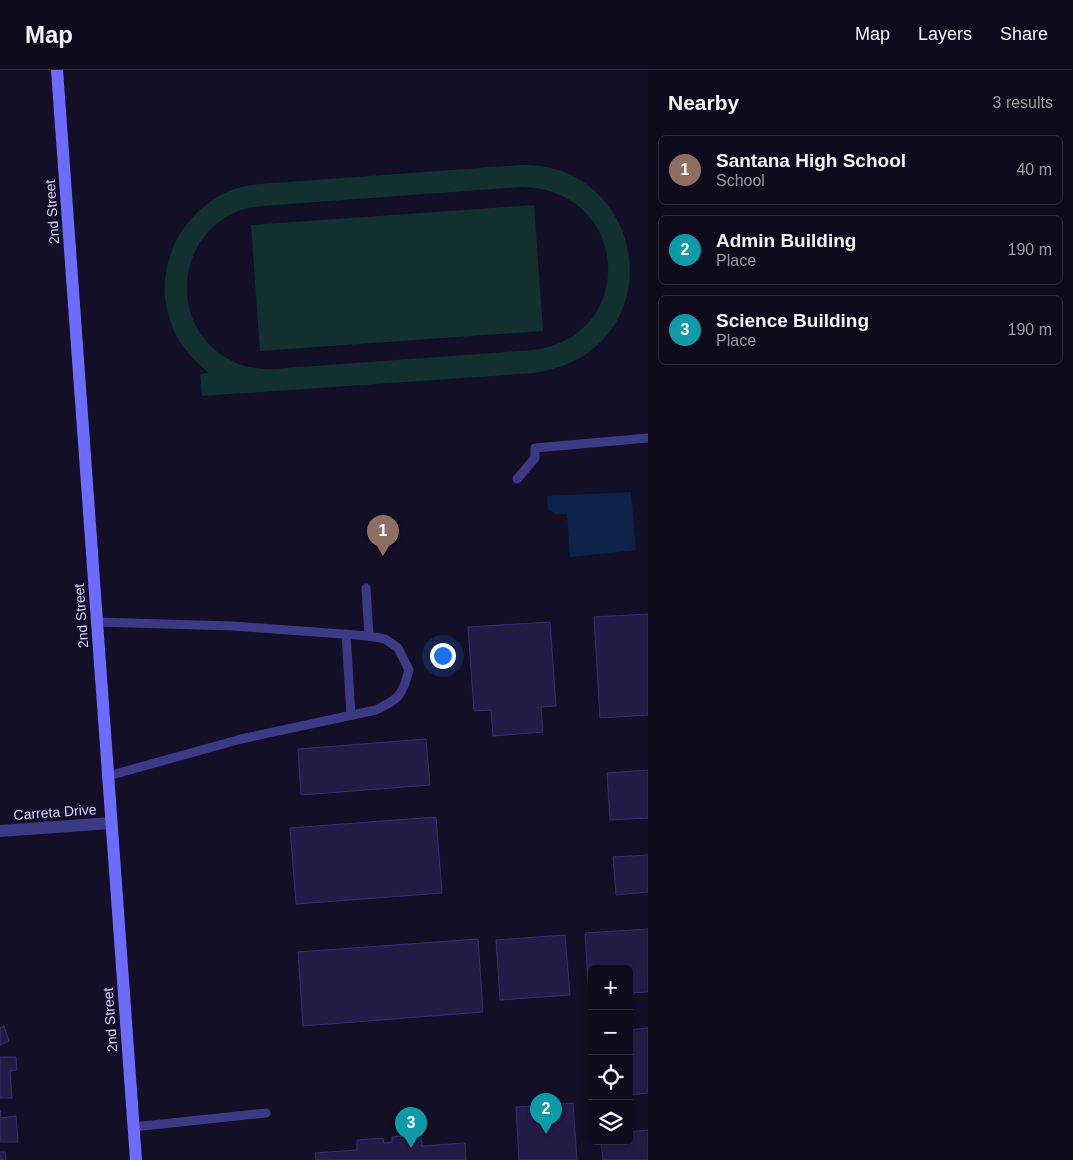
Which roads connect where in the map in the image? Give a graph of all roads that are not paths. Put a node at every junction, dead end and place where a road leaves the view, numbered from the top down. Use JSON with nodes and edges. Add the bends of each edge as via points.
{"nodes":[{"id":1,"x":57,"y":70,"type":"edge"},
{"id":2,"x":648,"y":438,"type":"edge"},
{"id":3,"x":517,"y":479,"type":"dead end"},
{"id":4,"x":366,"y":588,"type":"dead end"},
{"id":5,"x":97,"y":622,"type":"junction"},
{"id":6,"x":346,"y":634,"type":"junction"},
{"id":7,"x":369,"y":636,"type":"junction"},
{"id":8,"x":351,"y":715,"type":"junction"},
{"id":9,"x":108,"y":776,"type":"junction"},
{"id":10,"x":111,"y":823,"type":"junction"},
{"id":11,"x":0,"y":831,"type":"edge"},
{"id":12,"x":266,"y":1113,"type":"dead end"},
{"id":13,"x":133,"y":1127,"type":"junction"},
{"id":14,"x":136,"y":1160,"type":"edge"}],
"edges":[{"from":1,"to":5,"type":"street","name":"2nd Street"},
{"from":2,"to":3,"type":"lane","via":[[535,448],[535,458]]},
{"from":4,"to":7,"type":"lane"},
{"from":5,"to":6,"type":"lane","via":[[233,626]]},
{"from":5,"to":9,"type":"street","name":"2nd Street"},
{"from":6,"to":7,"type":"lane"},
{"from":6,"to":8,"type":"lane"},
{"from":7,"to":8,"type":"lane","via":[[385,639],[398,648],[409,670],[404,690],[394,701],[376,710]]},
{"from":8,"to":9,"type":"lane","via":[[241,739]]},
{"from":9,"to":10,"type":"street","name":"2nd Street"},
{"from":10,"to":11,"type":"street","name":"Carreta Drive"},
{"from":10,"to":13,"type":"street","name":"2nd Street"},
{"from":12,"to":13,"type":"lane"},
{"from":13,"to":14,"type":"street","name":"2nd Street"}]}
